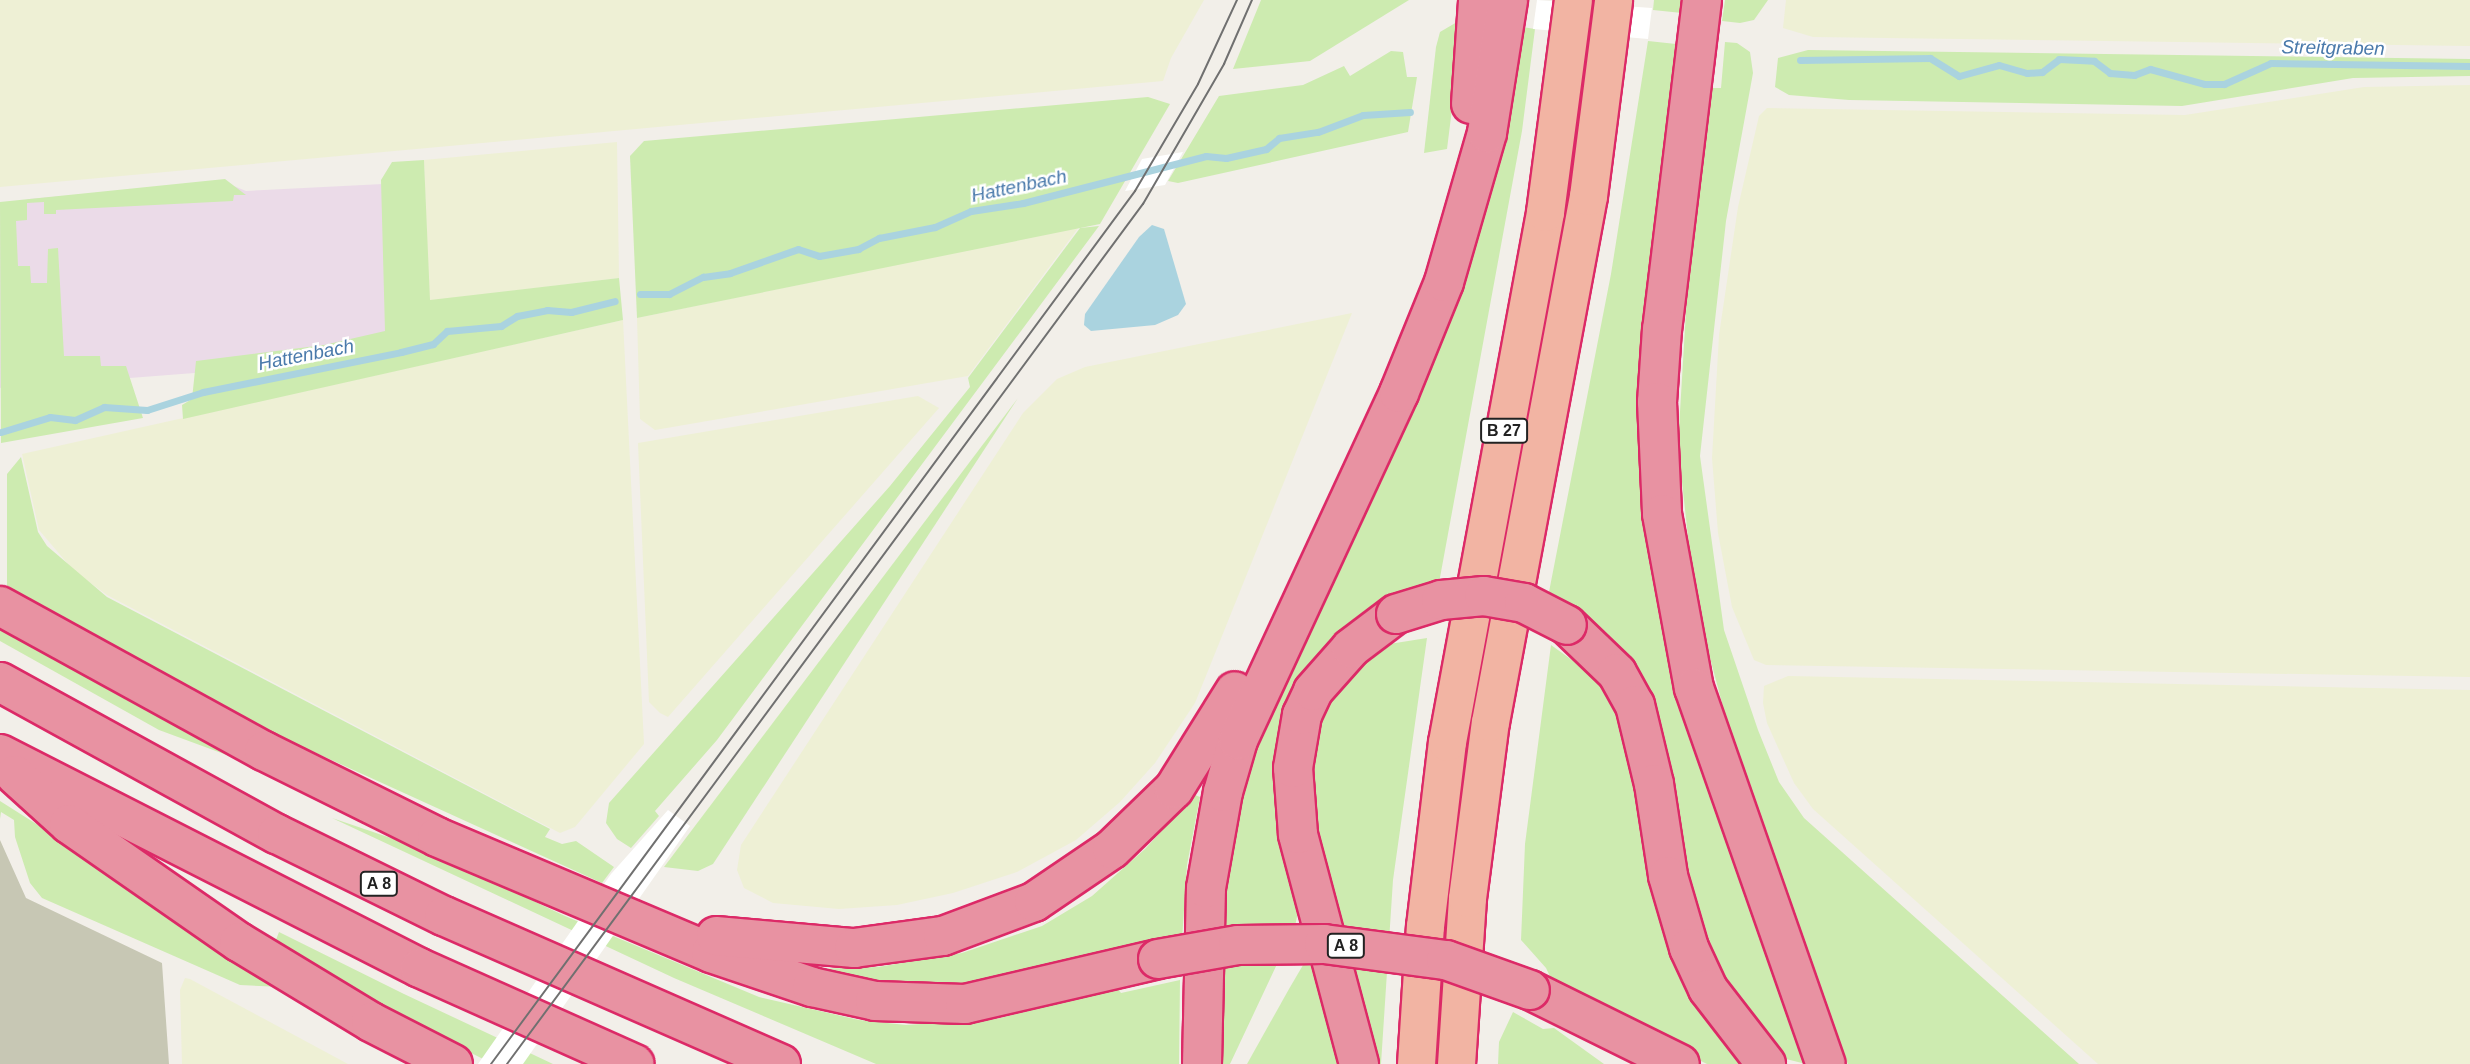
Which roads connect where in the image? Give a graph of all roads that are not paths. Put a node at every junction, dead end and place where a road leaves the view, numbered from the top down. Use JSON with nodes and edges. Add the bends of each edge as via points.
{"nodes":[{"id":1,"x":1572,"y":11,"type":"edge"},
{"id":2,"x":1492,"y":12,"type":"edge"},
{"id":3,"x":1624,"y":15,"type":"edge"},
{"id":4,"x":1699,"y":19,"type":"edge"},
{"id":5,"x":0,"y":606,"type":"edge"},
{"id":6,"x":1295,"y":616,"type":"junction"},
{"id":7,"x":0,"y":682,"type":"edge"},
{"id":8,"x":0,"y":754,"type":"edge"},
{"id":9,"x":0,"y":760,"type":"edge"},
{"id":10,"x":632,"y":920,"type":"junction"},
{"id":11,"x":1530,"y":990,"type":"junction"},
{"id":12,"x":453,"y":1064,"type":"edge"},
{"id":13,"x":635,"y":1064,"type":"edge"},
{"id":14,"x":781,"y":1064,"type":"edge"},
{"id":15,"x":1202,"y":1064,"type":"edge"},
{"id":16,"x":1359,"y":1064,"type":"edge"},
{"id":17,"x":1416,"y":1064,"type":"edge"},
{"id":18,"x":1456,"y":1064,"type":"edge"},
{"id":19,"x":1620,"y":1064,"type":"edge"},
{"id":20,"x":1680,"y":1064,"type":"edge"},
{"id":21,"x":1766,"y":1064,"type":"edge"},
{"id":22,"x":1826,"y":1064,"type":"edge"}],
"edges":[{"from":1,"to":17,"type":"highway","number":"B 27","via":[[1545,212],[1447,743],[1425,926]]},
{"from":2,"to":6,"type":"highway","via":[[1478,172],[1429,323]]},
{"from":3,"to":18,"type":"highway","number":"B 27","via":[[1601,115],[1490,722],[1467,898]]},
{"from":4,"to":22,"type":"highway","via":[[1666,284],[1657,402],[1669,572],[1694,688],[1713,750]]},
{"from":5,"to":10,"type":"highway","number":"A 8","via":[[357,799]]},
{"from":6,"to":10,"type":"highway","via":[[1250,662],[1211,736],[1174,789],[1112,849],[1034,902],[943,936],[854,948],[765,944]]},
{"from":6,"to":15,"type":"highway","via":[[1238,740],[1212,834],[1206,888]]},
{"from":7,"to":14,"type":"highway","number":"A 8","via":[[277,834],[444,916]]},
{"from":8,"to":13,"type":"highway","via":[[311,914]]},
{"from":9,"to":12,"type":"highway","via":[[69,824],[239,942],[371,1022]]},
{"from":10,"to":11,"type":"highway","number":"A 8","bridge":true,"via":[[812,987],[922,1005],[1005,998],[1157,959],[1238,945],[1324,944],[1446,960]]},
{"from":11,"to":19,"type":"highway"},
{"from":11,"to":20,"type":"highway","number":"A 8"},
{"from":16,"to":21,"type":"highway","bridge":true,"via":[[1301,846],[1293,799],[1302,715],[1314,691],[1351,648],[1396,614],[1441,600],[1484,596],[1524,603],[1567,625],[1617,673],[1635,705],[1654,783],[1668,876],[1689,948],[1708,989]]}]}
